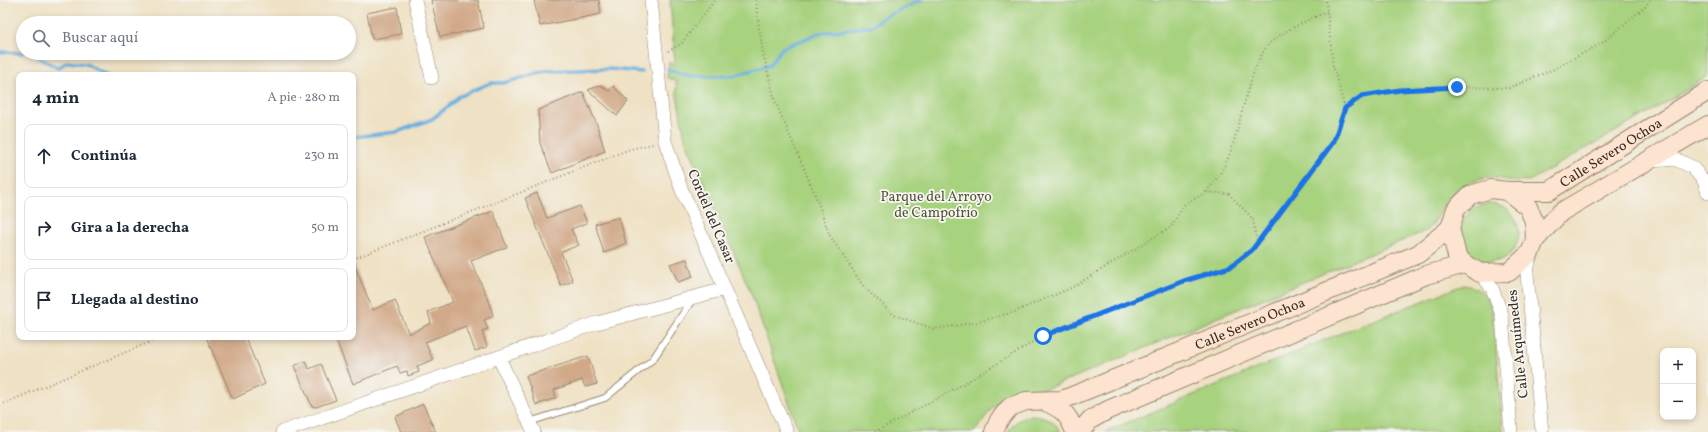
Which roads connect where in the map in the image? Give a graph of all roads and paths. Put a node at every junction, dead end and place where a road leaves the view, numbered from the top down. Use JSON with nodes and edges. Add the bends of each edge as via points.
{"nodes":[{"id":1,"x":415,"y":0,"type":"edge"},
{"id":2,"x":651,"y":0,"type":"edge"},
{"id":3,"x":715,"y":0,"type":"edge"},
{"id":4,"x":756,"y":0,"type":"edge"},
{"id":5,"x":1326,"y":0,"type":"edge"},
{"id":6,"x":1650,"y":0,"type":"edge"},
{"id":7,"x":1328,"y":11,"type":"junction"},
{"id":8,"x":657,"y":57,"type":"junction"},
{"id":9,"x":432,"y":78,"type":"dead end"},
{"id":10,"x":1708,"y":91,"type":"edge"},
{"id":11,"x":1345,"y":108,"type":"junction"},
{"id":12,"x":1708,"y":125,"type":"edge"},
{"id":13,"x":666,"y":141,"type":"junction"},
{"id":14,"x":1647,"y":162,"type":"junction"},
{"id":15,"x":1507,"y":191,"type":"junction"},
{"id":16,"x":1206,"y":192,"type":"junction"},
{"id":17,"x":1708,"y":192,"type":"edge"},
{"id":18,"x":1450,"y":228,"type":"junction"},
{"id":19,"x":1257,"y":243,"type":"junction"},
{"id":20,"x":1532,"y":247,"type":"junction"},
{"id":21,"x":356,"y":258,"type":"edge"},
{"id":22,"x":1472,"y":269,"type":"junction"},
{"id":23,"x":725,"y":289,"type":"junction"},
{"id":24,"x":694,"y":298,"type":"junction"},
{"id":25,"x":155,"y":340,"type":"edge"},
{"id":26,"x":499,"y":358,"type":"junction"},
{"id":27,"x":1042,"y":400,"type":"junction"},
{"id":28,"x":0,"y":405,"type":"edge"},
{"id":29,"x":531,"y":427,"type":"edge"},
{"id":30,"x":282,"y":432,"type":"edge"},
{"id":31,"x":787,"y":432,"type":"edge"},
{"id":32,"x":875,"y":432,"type":"edge"},
{"id":33,"x":994,"y":432,"type":"edge"},
{"id":34,"x":1075,"y":432,"type":"edge"},
{"id":35,"x":1080,"y":432,"type":"edge"},
{"id":36,"x":1511,"y":432,"type":"edge"},
{"id":37,"x":1542,"y":432,"type":"edge"}],
"edges":[{"from":1,"to":9,"type":"street"},
{"from":2,"to":8,"type":"street","name":"Cordel del Casar"},
{"from":3,"to":8,"type":"path","via":[[681,44]]},
{"from":4,"to":16,"type":"path","via":[[763,53],[775,102],[830,236],[864,287],[894,315],[934,329],[978,322],[1014,312],[1071,288],[1171,227],[1184,206]]},
{"from":5,"to":7,"type":"path"},
{"from":6,"to":11,"type":"path","via":[[1602,43],[1554,69],[1509,88],[1400,90],[1362,96]]},
{"from":7,"to":11,"type":"path","via":[[1333,66]]},
{"from":7,"to":16,"type":"path","via":[[1271,42],[1258,61],[1231,151],[1220,176]]},
{"from":8,"to":13,"type":"street","name":"Cordel del Casar"},
{"from":10,"to":15,"type":"main road","name":"Calle Severo Ochoa","via":[[1549,191]]},
{"from":11,"to":19,"type":"path","via":[[1334,141]]},
{"from":12,"to":14,"type":"main road","name":"Calle Severo Ochoa"},
{"from":13,"to":21,"type":"path","via":[[630,149]]},
{"from":13,"to":23,"type":"street","name":"Cordel del Casar","via":[[681,188]]},
{"from":14,"to":17,"type":"street","via":[[1675,159],[1692,167],[1704,181]]},
{"from":14,"to":20,"type":"main road","name":"Calle Severo Ochoa","via":[[1561,212]]},
{"from":15,"to":18,"type":"main road","via":[[1491,189],[1470,195],[1456,209]]},
{"from":15,"to":20,"type":"main road","via":[[1528,207],[1534,221]]},
{"from":16,"to":19,"type":"path","via":[[1229,194],[1253,219]]},
{"from":18,"to":22,"type":"main road","via":[[1457,256]]},
{"from":18,"to":27,"type":"main road","name":"Calle Severo Ochoa","via":[[1418,254],[1062,400]]},
{"from":19,"to":32,"type":"path","via":[[1230,267],[1184,281],[1043,336],[960,386]]},
{"from":20,"to":22,"type":"main road","via":[[1509,272]]},
{"from":20,"to":37,"type":"street","name":"Calle Arquímedes","via":[[1527,274]]},
{"from":22,"to":35,"type":"main road","name":"Calle Severo Ochoa","via":[[1426,275],[1108,410],[1090,420]]},
{"from":22,"to":36,"type":"street","name":"Calle Arquímedes","via":[[1492,288],[1502,315]]},
{"from":23,"to":24,"type":"street"},
{"from":23,"to":31,"type":"street","name":"Cordel del Casar"},
{"from":24,"to":26,"type":"street","via":[[597,323]]},
{"from":24,"to":29,"type":"lane","via":[[653,359],[605,398]]},
{"from":25,"to":28,"type":"path"},
{"from":26,"to":29,"type":"street"},
{"from":26,"to":30,"type":"street"},
{"from":27,"to":33,"type":"main road","name":"Calle Severo Ochoa","via":[[1026,401],[1010,408],[999,420]]},
{"from":27,"to":34,"type":"main road","via":[[1058,407],[1071,420]]}]}
